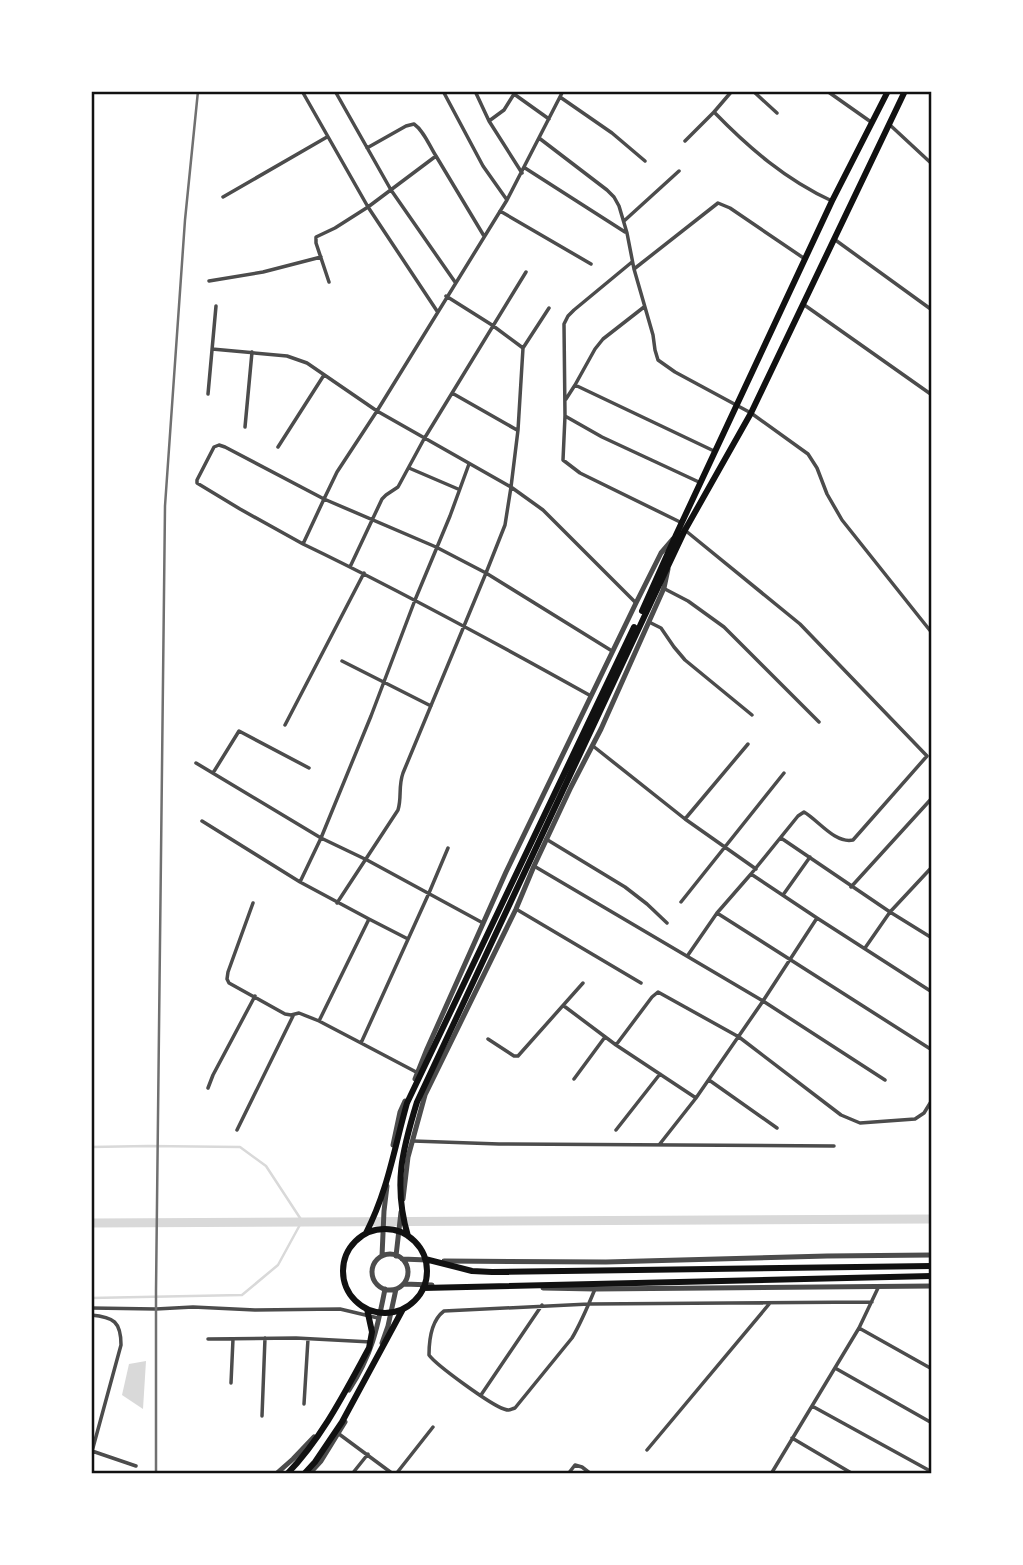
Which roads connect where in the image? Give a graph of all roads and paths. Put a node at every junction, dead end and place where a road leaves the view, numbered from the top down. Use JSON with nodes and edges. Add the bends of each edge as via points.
{"nodes":[{"id":1,"x":302,"y":91,"type":"edge"},
{"id":2,"x":335,"y":91,"type":"edge"},
{"id":3,"x":443,"y":91,"type":"edge"},
{"id":4,"x":474,"y":91,"type":"edge"},
{"id":5,"x":563,"y":91,"type":"edge"},
{"id":6,"x":732,"y":91,"type":"edge"},
{"id":7,"x":753,"y":91,"type":"edge"},
{"id":8,"x":827,"y":91,"type":"edge"},
{"id":9,"x":888,"y":91,"type":"edge"},
{"id":10,"x":905,"y":91,"type":"edge"},
{"id":11,"x":514,"y":92,"type":"edge"},
{"id":12,"x":560,"y":97,"type":"junction"},
{"id":13,"x":714,"y":112,"type":"junction"},
{"id":14,"x":777,"y":113,"type":"dead end"},
{"id":15,"x":549,"y":119,"type":"junction"},
{"id":16,"x":489,"y":121,"type":"junction"},
{"id":17,"x":873,"y":123,"type":"junction"},
{"id":18,"x":889,"y":124,"type":"junction"},
{"id":19,"x":328,"y":137,"type":"junction"},
{"id":20,"x":539,"y":138,"type":"junction"},
{"id":21,"x":685,"y":141,"type":"dead end"},
{"id":22,"x":367,"y":149,"type":"junction"},
{"id":23,"x":436,"y":156,"type":"junction"},
{"id":24,"x":645,"y":161,"type":"dead end"},
{"id":25,"x":932,"y":164,"type":"edge"},
{"id":26,"x":523,"y":170,"type":"junction"},
{"id":27,"x":679,"y":171,"type":"dead end"},
{"id":28,"x":391,"y":190,"type":"junction"},
{"id":29,"x":223,"y":197,"type":"dead end"},
{"id":30,"x":507,"y":200,"type":"junction"},
{"id":31,"x":832,"y":201,"type":"junction"},
{"id":32,"x":368,"y":207,"type":"junction"},
{"id":33,"x":500,"y":211,"type":"junction"},
{"id":34,"x":624,"y":222,"type":"junction"},
{"id":35,"x":626,"y":233,"type":"junction"},
{"id":36,"x":484,"y":236,"type":"junction"},
{"id":37,"x":834,"y":239,"type":"junction"},
{"id":38,"x":321,"y":257,"type":"junction"},
{"id":39,"x":806,"y":260,"type":"junction"},
{"id":40,"x":632,"y":262,"type":"junction"},
{"id":41,"x":591,"y":264,"type":"dead end"},
{"id":42,"x":634,"y":269,"type":"junction"},
{"id":43,"x":526,"y":272,"type":"dead end"},
{"id":44,"x":209,"y":281,"type":"dead end"},
{"id":45,"x":329,"y":282,"type":"dead end"},
{"id":46,"x":456,"y":282,"type":"junction"},
{"id":47,"x":446,"y":296,"type":"junction"},
{"id":48,"x":803,"y":304,"type":"junction"},
{"id":49,"x":216,"y":306,"type":"dead end"},
{"id":50,"x":644,"y":307,"type":"junction"},
{"id":51,"x":549,"y":308,"type":"dead end"},
{"id":52,"x":932,"y":310,"type":"edge"},
{"id":53,"x":438,"y":311,"type":"junction"},
{"id":54,"x":492,"y":325,"type":"junction"},
{"id":55,"x":523,"y":348,"type":"junction"},
{"id":56,"x":212,"y":349,"type":"junction"},
{"id":57,"x":253,"y":352,"type":"junction"},
{"id":58,"x":324,"y":375,"type":"junction"},
{"id":59,"x":575,"y":385,"type":"junction"},
{"id":60,"x":452,"y":393,"type":"junction"},
{"id":61,"x":208,"y":394,"type":"dead end"},
{"id":62,"x":932,"y":395,"type":"edge"},
{"id":63,"x":565,"y":401,"type":"junction"},
{"id":64,"x":737,"y":405,"type":"junction"},
{"id":65,"x":377,"y":411,"type":"junction"},
{"id":66,"x":751,"y":413,"type":"junction"},
{"id":67,"x":565,"y":416,"type":"junction"},
{"id":68,"x":245,"y":427,"type":"dead end"},
{"id":69,"x":518,"y":430,"type":"junction"},
{"id":70,"x":424,"y":439,"type":"junction"},
{"id":71,"x":278,"y":447,"type":"dead end"},
{"id":72,"x":716,"y":452,"type":"junction"},
{"id":73,"x":469,"y":464,"type":"junction"},
{"id":74,"x":409,"y":468,"type":"junction"},
{"id":75,"x":701,"y":483,"type":"junction"},
{"id":76,"x":511,"y":487,"type":"junction"},
{"id":77,"x":459,"y":490,"type":"junction"},
{"id":78,"x":324,"y":499,"type":"junction"},
{"id":79,"x":372,"y":518,"type":"junction"},
{"id":80,"x":684,"y":526,"type":"junction"},
{"id":81,"x":676,"y":535,"type":"junction"},
{"id":82,"x":303,"y":544,"type":"junction"},
{"id":83,"x":436,"y":547,"type":"junction"},
{"id":84,"x":350,"y":567,"type":"junction"},
{"id":85,"x":364,"y":573,"type":"junction"},
{"id":86,"x":486,"y":573,"type":"junction"},
{"id":87,"x":662,"y":587,"type":"junction"},
{"id":88,"x":415,"y":600,"type":"junction"},
{"id":89,"x":636,"y":603,"type":"junction"},
{"id":90,"x":649,"y":622,"type":"junction"},
{"id":91,"x":464,"y":626,"type":"junction"},
{"id":92,"x":932,"y":633,"type":"edge"},
{"id":93,"x":612,"y":651,"type":"junction"},
{"id":94,"x":342,"y":661,"type":"dead end"},
{"id":95,"x":384,"y":682,"type":"junction"},
{"id":96,"x":591,"y":696,"type":"junction"},
{"id":97,"x":430,"y":706,"type":"junction"},
{"id":98,"x":752,"y":715,"type":"dead end"},
{"id":99,"x":819,"y":722,"type":"dead end"},
{"id":100,"x":285,"y":725,"type":"dead end"},
{"id":101,"x":748,"y":744,"type":"dead end"},
{"id":102,"x":593,"y":746,"type":"junction"},
{"id":103,"x":927,"y":756,"type":"junction"},
{"id":104,"x":932,"y":761,"type":"edge"},
{"id":105,"x":196,"y":764,"type":"dead end"},
{"id":106,"x":309,"y":768,"type":"dead end"},
{"id":107,"x":213,"y":773,"type":"junction"},
{"id":108,"x":784,"y":773,"type":"dead end"},
{"id":109,"x":565,"y":778,"type":"junction"},
{"id":110,"x":932,"y":798,"type":"edge"},
{"id":111,"x":685,"y":819,"type":"junction"},
{"id":112,"x":202,"y":821,"type":"dead end"},
{"id":113,"x":321,"y":838,"type":"junction"},
{"id":114,"x":781,"y":838,"type":"junction"},
{"id":115,"x":546,"y":839,"type":"junction"},
{"id":116,"x":724,"y":847,"type":"junction"},
{"id":117,"x":447,"y":848,"type":"dead end"},
{"id":118,"x":810,"y":857,"type":"junction"},
{"id":119,"x":367,"y":860,"type":"junction"},
{"id":120,"x":534,"y":866,"type":"junction"},
{"id":121,"x":932,"y":867,"type":"edge"},
{"id":122,"x":756,"y":869,"type":"junction"},
{"id":123,"x":751,"y":874,"type":"junction"},
{"id":124,"x":300,"y":882,"type":"junction"},
{"id":125,"x":851,"y":887,"type":"junction"},
{"id":126,"x":429,"y":894,"type":"junction"},
{"id":127,"x":783,"y":895,"type":"junction"},
{"id":128,"x":681,"y":902,"type":"dead end"},
{"id":129,"x":253,"y":903,"type":"dead end"},
{"id":130,"x":337,"y":903,"type":"junction"},
{"id":131,"x":516,"y":909,"type":"junction"},
{"id":132,"x":890,"y":912,"type":"junction"},
{"id":133,"x":717,"y":913,"type":"junction"},
{"id":134,"x":817,"y":918,"type":"junction"},
{"id":135,"x":369,"y":919,"type":"junction"},
{"id":136,"x":484,"y":923,"type":"junction"},
{"id":137,"x":667,"y":923,"type":"dead end"},
{"id":138,"x":932,"y":938,"type":"edge"},
{"id":139,"x":408,"y":939,"type":"junction"},
{"id":140,"x":865,"y":948,"type":"junction"},
{"id":141,"x":688,"y":955,"type":"junction"},
{"id":142,"x":789,"y":960,"type":"junction"},
{"id":143,"x":583,"y":983,"type":"dead end"},
{"id":144,"x":641,"y":984,"type":"dead end"},
{"id":145,"x":932,"y":992,"type":"edge"},
{"id":146,"x":255,"y":996,"type":"junction"},
{"id":147,"x":763,"y":1001,"type":"junction"},
{"id":148,"x":564,"y":1006,"type":"junction"},
{"id":149,"x":294,"y":1014,"type":"junction"},
{"id":150,"x":319,"y":1021,"type":"junction"},
{"id":151,"x":605,"y":1037,"type":"junction"},
{"id":152,"x":739,"y":1037,"type":"junction"},
{"id":153,"x":488,"y":1039,"type":"dead end"},
{"id":154,"x":361,"y":1043,"type":"junction"},
{"id":155,"x":616,"y":1045,"type":"junction"},
{"id":156,"x":932,"y":1050,"type":"edge"},
{"id":157,"x":418,"y":1073,"type":"junction"},
{"id":158,"x":660,"y":1074,"type":"junction"},
{"id":159,"x":574,"y":1079,"type":"dead end"},
{"id":160,"x":709,"y":1080,"type":"junction"},
{"id":161,"x":885,"y":1080,"type":"dead end"},
{"id":162,"x":208,"y":1088,"type":"dead end"},
{"id":163,"x":696,"y":1098,"type":"junction"},
{"id":164,"x":932,"y":1100,"type":"edge"},
{"id":165,"x":778,"y":1128,"type":"dead end"},
{"id":166,"x":237,"y":1130,"type":"dead end"},
{"id":167,"x":616,"y":1130,"type":"dead end"},
{"id":168,"x":411,"y":1141,"type":"junction"},
{"id":169,"x":659,"y":1145,"type":"junction"},
{"id":170,"x":834,"y":1146,"type":"dead end"},
{"id":171,"x":391,"y":1154,"type":"junction"},
{"id":172,"x":408,"y":1157,"type":"junction"},
{"id":173,"x":366,"y":1233,"type":"junction"},
{"id":174,"x":408,"y":1236,"type":"junction"},
{"id":175,"x":932,"y":1255,"type":"edge"},
{"id":176,"x":382,"y":1256,"type":"junction"},
{"id":177,"x":399,"y":1257,"type":"junction"},
{"id":178,"x":425,"y":1259,"type":"junction"},
{"id":179,"x":932,"y":1266,"type":"edge"},
{"id":180,"x":932,"y":1276,"type":"edge"},
{"id":181,"x":404,"y":1284,"type":"junction"},
{"id":182,"x":932,"y":1286,"type":"edge"},
{"id":183,"x":423,"y":1288,"type":"junction"},
{"id":184,"x":878,"y":1288,"type":"junction"},
{"id":185,"x":385,"y":1289,"type":"junction"},
{"id":186,"x":396,"y":1289,"type":"junction"},
{"id":187,"x":595,"y":1289,"type":"junction"},
{"id":188,"x":872,"y":1302,"type":"junction"},
{"id":189,"x":770,"y":1303,"type":"junction"},
{"id":190,"x":589,"y":1304,"type":"junction"},
{"id":191,"x":542,"y":1305,"type":"junction"},
{"id":192,"x":91,"y":1308,"type":"edge"},
{"id":193,"x":367,"y":1309,"type":"junction"},
{"id":194,"x":403,"y":1309,"type":"junction"},
{"id":195,"x":91,"y":1315,"type":"edge"},
{"id":196,"x":379,"y":1318,"type":"junction"},
{"id":197,"x":859,"y":1328,"type":"junction"},
{"id":198,"x":208,"y":1339,"type":"dead end"},
{"id":199,"x":233,"y":1339,"type":"junction"},
{"id":200,"x":265,"y":1339,"type":"junction"},
{"id":201,"x":308,"y":1339,"type":"junction"},
{"id":202,"x":373,"y":1342,"type":"junction"},
{"id":203,"x":835,"y":1368,"type":"junction"},
{"id":204,"x":932,"y":1369,"type":"edge"},
{"id":205,"x":231,"y":1383,"type":"dead end"},
{"id":206,"x":481,"y":1395,"type":"junction"},
{"id":207,"x":304,"y":1404,"type":"dead end"},
{"id":208,"x":812,"y":1406,"type":"junction"},
{"id":209,"x":262,"y":1416,"type":"dead end"},
{"id":210,"x":932,"y":1423,"type":"edge"},
{"id":211,"x":433,"y":1427,"type":"dead end"},
{"id":212,"x":339,"y":1434,"type":"junction"},
{"id":213,"x":792,"y":1438,"type":"junction"},
{"id":214,"x":647,"y":1450,"type":"dead end"},
{"id":215,"x":92,"y":1453,"type":"edge"},
{"id":216,"x":368,"y":1454,"type":"junction"},
{"id":217,"x":136,"y":1466,"type":"dead end"},
{"id":218,"x":932,"y":1472,"type":"edge"},
{"id":219,"x":276,"y":1474,"type":"edge"},
{"id":220,"x":287,"y":1474,"type":"edge"},
{"id":221,"x":304,"y":1474,"type":"edge"},
{"id":222,"x":309,"y":1474,"type":"edge"},
{"id":223,"x":352,"y":1474,"type":"edge"},
{"id":224,"x":395,"y":1474,"type":"edge"},
{"id":225,"x":568,"y":1474,"type":"edge"},
{"id":226,"x":591,"y":1474,"type":"edge"},
{"id":227,"x":772,"y":1474,"type":"edge"},
{"id":228,"x":853,"y":1474,"type":"edge"}],
"edges":[{"from":1,"to":19,"type":"street"},
{"from":2,"to":22,"type":"street"},
{"from":3,"to":30,"type":"street"},
{"from":4,"to":16,"type":"street"},
{"from":5,"to":12,"type":"street"},
{"from":6,"to":13,"type":"street"},
{"from":7,"to":14,"type":"street"},
{"from":8,"to":17,"type":"street"},
{"from":9,"to":17,"type":"main road"},
{"from":10,"to":18,"type":"main road"},
{"from":11,"to":15,"type":"street"},
{"from":11,"to":16,"type":"street","via":[[504,110]]},
{"from":12,"to":15,"type":"street"},
{"from":12,"to":24,"type":"street"},
{"from":13,"to":21,"type":"street"},
{"from":13,"to":31,"type":"street","via":[[778,170]]},
{"from":15,"to":20,"type":"street"},
{"from":16,"to":26,"type":"street"},
{"from":17,"to":31,"type":"main road"},
{"from":18,"to":25,"type":"street"},
{"from":18,"to":37,"type":"main road"},
{"from":19,"to":29,"type":"street"},
{"from":19,"to":32,"type":"street"},
{"from":20,"to":26,"type":"street"},
{"from":20,"to":34,"type":"street","via":[[607,190]]},
{"from":22,"to":23,"type":"street","via":[[414,124]]},
{"from":22,"to":28,"type":"street"},
{"from":23,"to":28,"type":"street"},
{"from":23,"to":36,"type":"street"},
{"from":26,"to":30,"type":"street"},
{"from":26,"to":35,"type":"street"},
{"from":27,"to":34,"type":"street"},
{"from":28,"to":32,"type":"street"},
{"from":28,"to":46,"type":"street"},
{"from":30,"to":33,"type":"street"},
{"from":31,"to":39,"type":"main road"},
{"from":32,"to":38,"type":"street","via":[[316,237]]},
{"from":32,"to":53,"type":"street"},
{"from":33,"to":36,"type":"street"},
{"from":33,"to":41,"type":"street"},
{"from":34,"to":35,"type":"street"},
{"from":35,"to":40,"type":"street"},
{"from":36,"to":46,"type":"street"},
{"from":37,"to":48,"type":"main road"},
{"from":37,"to":52,"type":"street"},
{"from":38,"to":44,"type":"street"},
{"from":38,"to":45,"type":"street"},
{"from":39,"to":42,"type":"street","via":[[718,203]]},
{"from":39,"to":64,"type":"main road"},
{"from":40,"to":42,"type":"street"},
{"from":40,"to":63,"type":"street","via":[[567,319]]},
{"from":42,"to":50,"type":"street"},
{"from":43,"to":54,"type":"street"},
{"from":46,"to":47,"type":"street"},
{"from":47,"to":53,"type":"street"},
{"from":47,"to":54,"type":"street"},
{"from":48,"to":62,"type":"street"},
{"from":48,"to":66,"type":"main road"},
{"from":49,"to":56,"type":"street"},
{"from":50,"to":59,"type":"street","via":[[603,339]]},
{"from":50,"to":64,"type":"street","via":[[658,360]]},
{"from":51,"to":55,"type":"street"},
{"from":53,"to":65,"type":"street"},
{"from":54,"to":55,"type":"street"},
{"from":54,"to":60,"type":"street"},
{"from":55,"to":69,"type":"street"},
{"from":56,"to":57,"type":"street"},
{"from":56,"to":61,"type":"street"},
{"from":57,"to":58,"type":"street","via":[[299,359]]},
{"from":57,"to":68,"type":"street"},
{"from":58,"to":65,"type":"street"},
{"from":58,"to":71,"type":"street"},
{"from":59,"to":63,"type":"street"},
{"from":59,"to":72,"type":"street"},
{"from":60,"to":69,"type":"street"},
{"from":60,"to":70,"type":"street"},
{"from":63,"to":67,"type":"street"},
{"from":64,"to":66,"type":"street"},
{"from":64,"to":72,"type":"main road"},
{"from":65,"to":70,"type":"street"},
{"from":65,"to":78,"type":"street"},
{"from":66,"to":80,"type":"main road"},
{"from":66,"to":92,"type":"street","via":[[812,459],[842,520]]},
{"from":67,"to":75,"type":"street"},
{"from":67,"to":80,"type":"street","via":[[563,460],[568,465]]},
{"from":69,"to":76,"type":"street"},
{"from":70,"to":73,"type":"street"},
{"from":70,"to":74,"type":"street"},
{"from":72,"to":75,"type":"main road"},
{"from":73,"to":76,"type":"street"},
{"from":73,"to":77,"type":"street"},
{"from":74,"to":77,"type":"street"},
{"from":74,"to":79,"type":"street"},
{"from":75,"to":80,"type":"main road"},
{"from":76,"to":86,"type":"street","via":[[505,524]]},
{"from":76,"to":89,"type":"street","via":[[543,510]]},
{"from":77,"to":83,"type":"street"},
{"from":78,"to":79,"type":"street"},
{"from":78,"to":82,"type":"street"},
{"from":78,"to":82,"type":"street","via":[[219,445],[197,480]]},
{"from":79,"to":83,"type":"street"},
{"from":79,"to":84,"type":"street"},
{"from":80,"to":81,"type":"main road"},
{"from":80,"to":87,"type":"main road"},
{"from":80,"to":103,"type":"street","via":[[800,624]]},
{"from":81,"to":89,"type":"street","via":[[661,553]]},
{"from":81,"to":109,"type":"main road"},
{"from":82,"to":84,"type":"street"},
{"from":83,"to":86,"type":"street"},
{"from":83,"to":88,"type":"street"},
{"from":84,"to":85,"type":"street"},
{"from":85,"to":88,"type":"street"},
{"from":85,"to":100,"type":"street"},
{"from":86,"to":91,"type":"street"},
{"from":86,"to":93,"type":"street"},
{"from":87,"to":90,"type":"street"},
{"from":87,"to":99,"type":"street","via":[[724,627]]},
{"from":87,"to":109,"type":"main road"},
{"from":88,"to":91,"type":"street"},
{"from":88,"to":95,"type":"street"},
{"from":89,"to":93,"type":"street"},
{"from":90,"to":98,"type":"street","via":[[661,628],[685,660]]},
{"from":90,"to":102,"type":"street"},
{"from":91,"to":96,"type":"street"},
{"from":91,"to":97,"type":"street"},
{"from":93,"to":96,"type":"street"},
{"from":94,"to":95,"type":"street"},
{"from":95,"to":97,"type":"street"},
{"from":95,"to":113,"type":"street"},
{"from":96,"to":136,"type":"street"},
{"from":97,"to":119,"type":"street","via":[[400,781],[398,810]]},
{"from":101,"to":111,"type":"street"},
{"from":102,"to":111,"type":"street"},
{"from":102,"to":115,"type":"street"},
{"from":103,"to":104,"type":"street"},
{"from":103,"to":114,"type":"street","via":[[853,840],[833,834],[804,812]]},
{"from":105,"to":107,"type":"street"},
{"from":106,"to":107,"type":"street","via":[[239,731]]},
{"from":107,"to":113,"type":"street"},
{"from":108,"to":116,"type":"street"},
{"from":109,"to":173,"type":"main road","via":[[407,1103],[390,1174]]},
{"from":109,"to":174,"type":"main road","via":[[417,1101],[401,1175],[400,1202]]},
{"from":110,"to":125,"type":"street"},
{"from":111,"to":116,"type":"street"},
{"from":112,"to":124,"type":"street"},
{"from":113,"to":119,"type":"street"},
{"from":113,"to":124,"type":"street"},
{"from":114,"to":118,"type":"street"},
{"from":114,"to":122,"type":"street"},
{"from":115,"to":120,"type":"street"},
{"from":115,"to":137,"type":"street","via":[[631,891]]},
{"from":116,"to":122,"type":"street"},
{"from":116,"to":128,"type":"street"},
{"from":117,"to":126,"type":"street"},
{"from":118,"to":125,"type":"street"},
{"from":118,"to":127,"type":"street"},
{"from":119,"to":126,"type":"street"},
{"from":119,"to":130,"type":"street"},
{"from":120,"to":131,"type":"street"},
{"from":120,"to":141,"type":"street"},
{"from":121,"to":132,"type":"street"},
{"from":122,"to":123,"type":"street"},
{"from":123,"to":127,"type":"street"},
{"from":123,"to":133,"type":"street"},
{"from":124,"to":130,"type":"street"},
{"from":125,"to":132,"type":"street"},
{"from":126,"to":136,"type":"street"},
{"from":126,"to":139,"type":"street"},
{"from":127,"to":134,"type":"street"},
{"from":129,"to":146,"type":"street","via":[[227,979]]},
{"from":130,"to":135,"type":"street"},
{"from":131,"to":144,"type":"street"},
{"from":131,"to":168,"type":"street","via":[[425,1095]]},
{"from":132,"to":138,"type":"street"},
{"from":132,"to":140,"type":"street"},
{"from":133,"to":141,"type":"street"},
{"from":133,"to":142,"type":"street"},
{"from":134,"to":140,"type":"street"},
{"from":134,"to":142,"type":"street"},
{"from":135,"to":139,"type":"street"},
{"from":135,"to":150,"type":"street"},
{"from":136,"to":157,"type":"street"},
{"from":139,"to":154,"type":"street"},
{"from":140,"to":145,"type":"street"},
{"from":141,"to":147,"type":"street"},
{"from":142,"to":147,"type":"street"},
{"from":142,"to":156,"type":"street"},
{"from":143,"to":148,"type":"street"},
{"from":146,"to":149,"type":"street","via":[[280,1012]]},
{"from":146,"to":162,"type":"street"},
{"from":147,"to":152,"type":"street"},
{"from":147,"to":161,"type":"street"},
{"from":148,"to":151,"type":"street"},
{"from":148,"to":153,"type":"street","via":[[519,1056]]},
{"from":149,"to":150,"type":"street"},
{"from":149,"to":166,"type":"street"},
{"from":150,"to":154,"type":"street"},
{"from":151,"to":155,"type":"street"},
{"from":151,"to":159,"type":"street"},
{"from":152,"to":155,"type":"street","via":[[658,992]]},
{"from":152,"to":160,"type":"street"},
{"from":152,"to":164,"type":"street","via":[[853,1121],[915,1119]]},
{"from":154,"to":157,"type":"street"},
{"from":155,"to":158,"type":"street"},
{"from":157,"to":171,"type":"street","via":[[400,1112]]},
{"from":158,"to":163,"type":"street"},
{"from":158,"to":167,"type":"street"},
{"from":160,"to":163,"type":"street"},
{"from":160,"to":165,"type":"street"},
{"from":163,"to":169,"type":"street"},
{"from":168,"to":169,"type":"street"},
{"from":168,"to":172,"type":"street"},
{"from":169,"to":170,"type":"street"},
{"from":171,"to":172,"type":"street"},
{"from":171,"to":176,"type":"street"},
{"from":172,"to":177,"type":"street"},
{"from":173,"to":174,"type":"main road","via":[[387,1229]]},
{"from":173,"to":193,"type":"main road","via":[[349,1247],[342,1275],[350,1296]]},
{"from":174,"to":178,"type":"main road"},
{"from":175,"to":177,"type":"street","via":[[606,1262],[455,1262]]},
{"from":176,"to":177,"type":"street"},
{"from":176,"to":185,"type":"street","via":[[373,1273]]},
{"from":177,"to":181,"type":"street","via":[[408,1271]]},
{"from":178,"to":179,"type":"main road","via":[[492,1272]]},
{"from":178,"to":183,"type":"main road"},
{"from":180,"to":183,"type":"main road"},
{"from":181,"to":186,"type":"street"},
{"from":181,"to":187,"type":"street"},
{"from":182,"to":184,"type":"street"},
{"from":183,"to":194,"type":"main road"},
{"from":184,"to":187,"type":"street"},
{"from":184,"to":188,"type":"street"},
{"from":185,"to":186,"type":"street"},
{"from":185,"to":196,"type":"street"},
{"from":186,"to":212,"type":"street","via":[[385,1336]]},
{"from":187,"to":190,"type":"street"},
{"from":188,"to":189,"type":"street"},
{"from":188,"to":197,"type":"street"},
{"from":189,"to":190,"type":"street"},
{"from":189,"to":214,"type":"street"},
{"from":190,"to":191,"type":"street"},
{"from":190,"to":206,"type":"street","via":[[572,1338],[515,1408],[506,1410]]},
{"from":191,"to":206,"type":"street"},
{"from":191,"to":206,"type":"street","via":[[444,1311],[438,1317],[429,1354]]},
{"from":192,"to":196,"type":"street","via":[[340,1309]]},
{"from":193,"to":194,"type":"main road","via":[[382,1313]]},
{"from":193,"to":220,"type":"main road","via":[[372,1332],[369,1348],[320,1434]]},
{"from":194,"to":221,"type":"main road","via":[[342,1422]]},
{"from":195,"to":215,"type":"street","via":[[113,1320],[121,1333]]},
{"from":196,"to":202,"type":"street"},
{"from":197,"to":203,"type":"street"},
{"from":197,"to":204,"type":"street"},
{"from":198,"to":199,"type":"street"},
{"from":199,"to":200,"type":"street"},
{"from":199,"to":205,"type":"street"},
{"from":200,"to":201,"type":"street"},
{"from":200,"to":209,"type":"street"},
{"from":201,"to":202,"type":"street"},
{"from":201,"to":207,"type":"street"},
{"from":202,"to":219,"type":"street","via":[[341,1403]]},
{"from":203,"to":208,"type":"street"},
{"from":203,"to":210,"type":"street"},
{"from":208,"to":213,"type":"street"},
{"from":208,"to":218,"type":"street"},
{"from":211,"to":224,"type":"street"},
{"from":212,"to":216,"type":"street"},
{"from":212,"to":222,"type":"street"},
{"from":213,"to":227,"type":"street"},
{"from":213,"to":228,"type":"street"},
{"from":215,"to":217,"type":"street"},
{"from":216,"to":223,"type":"street"},
{"from":216,"to":224,"type":"street"},
{"from":225,"to":226,"type":"street","via":[[578,1465]]}]}
